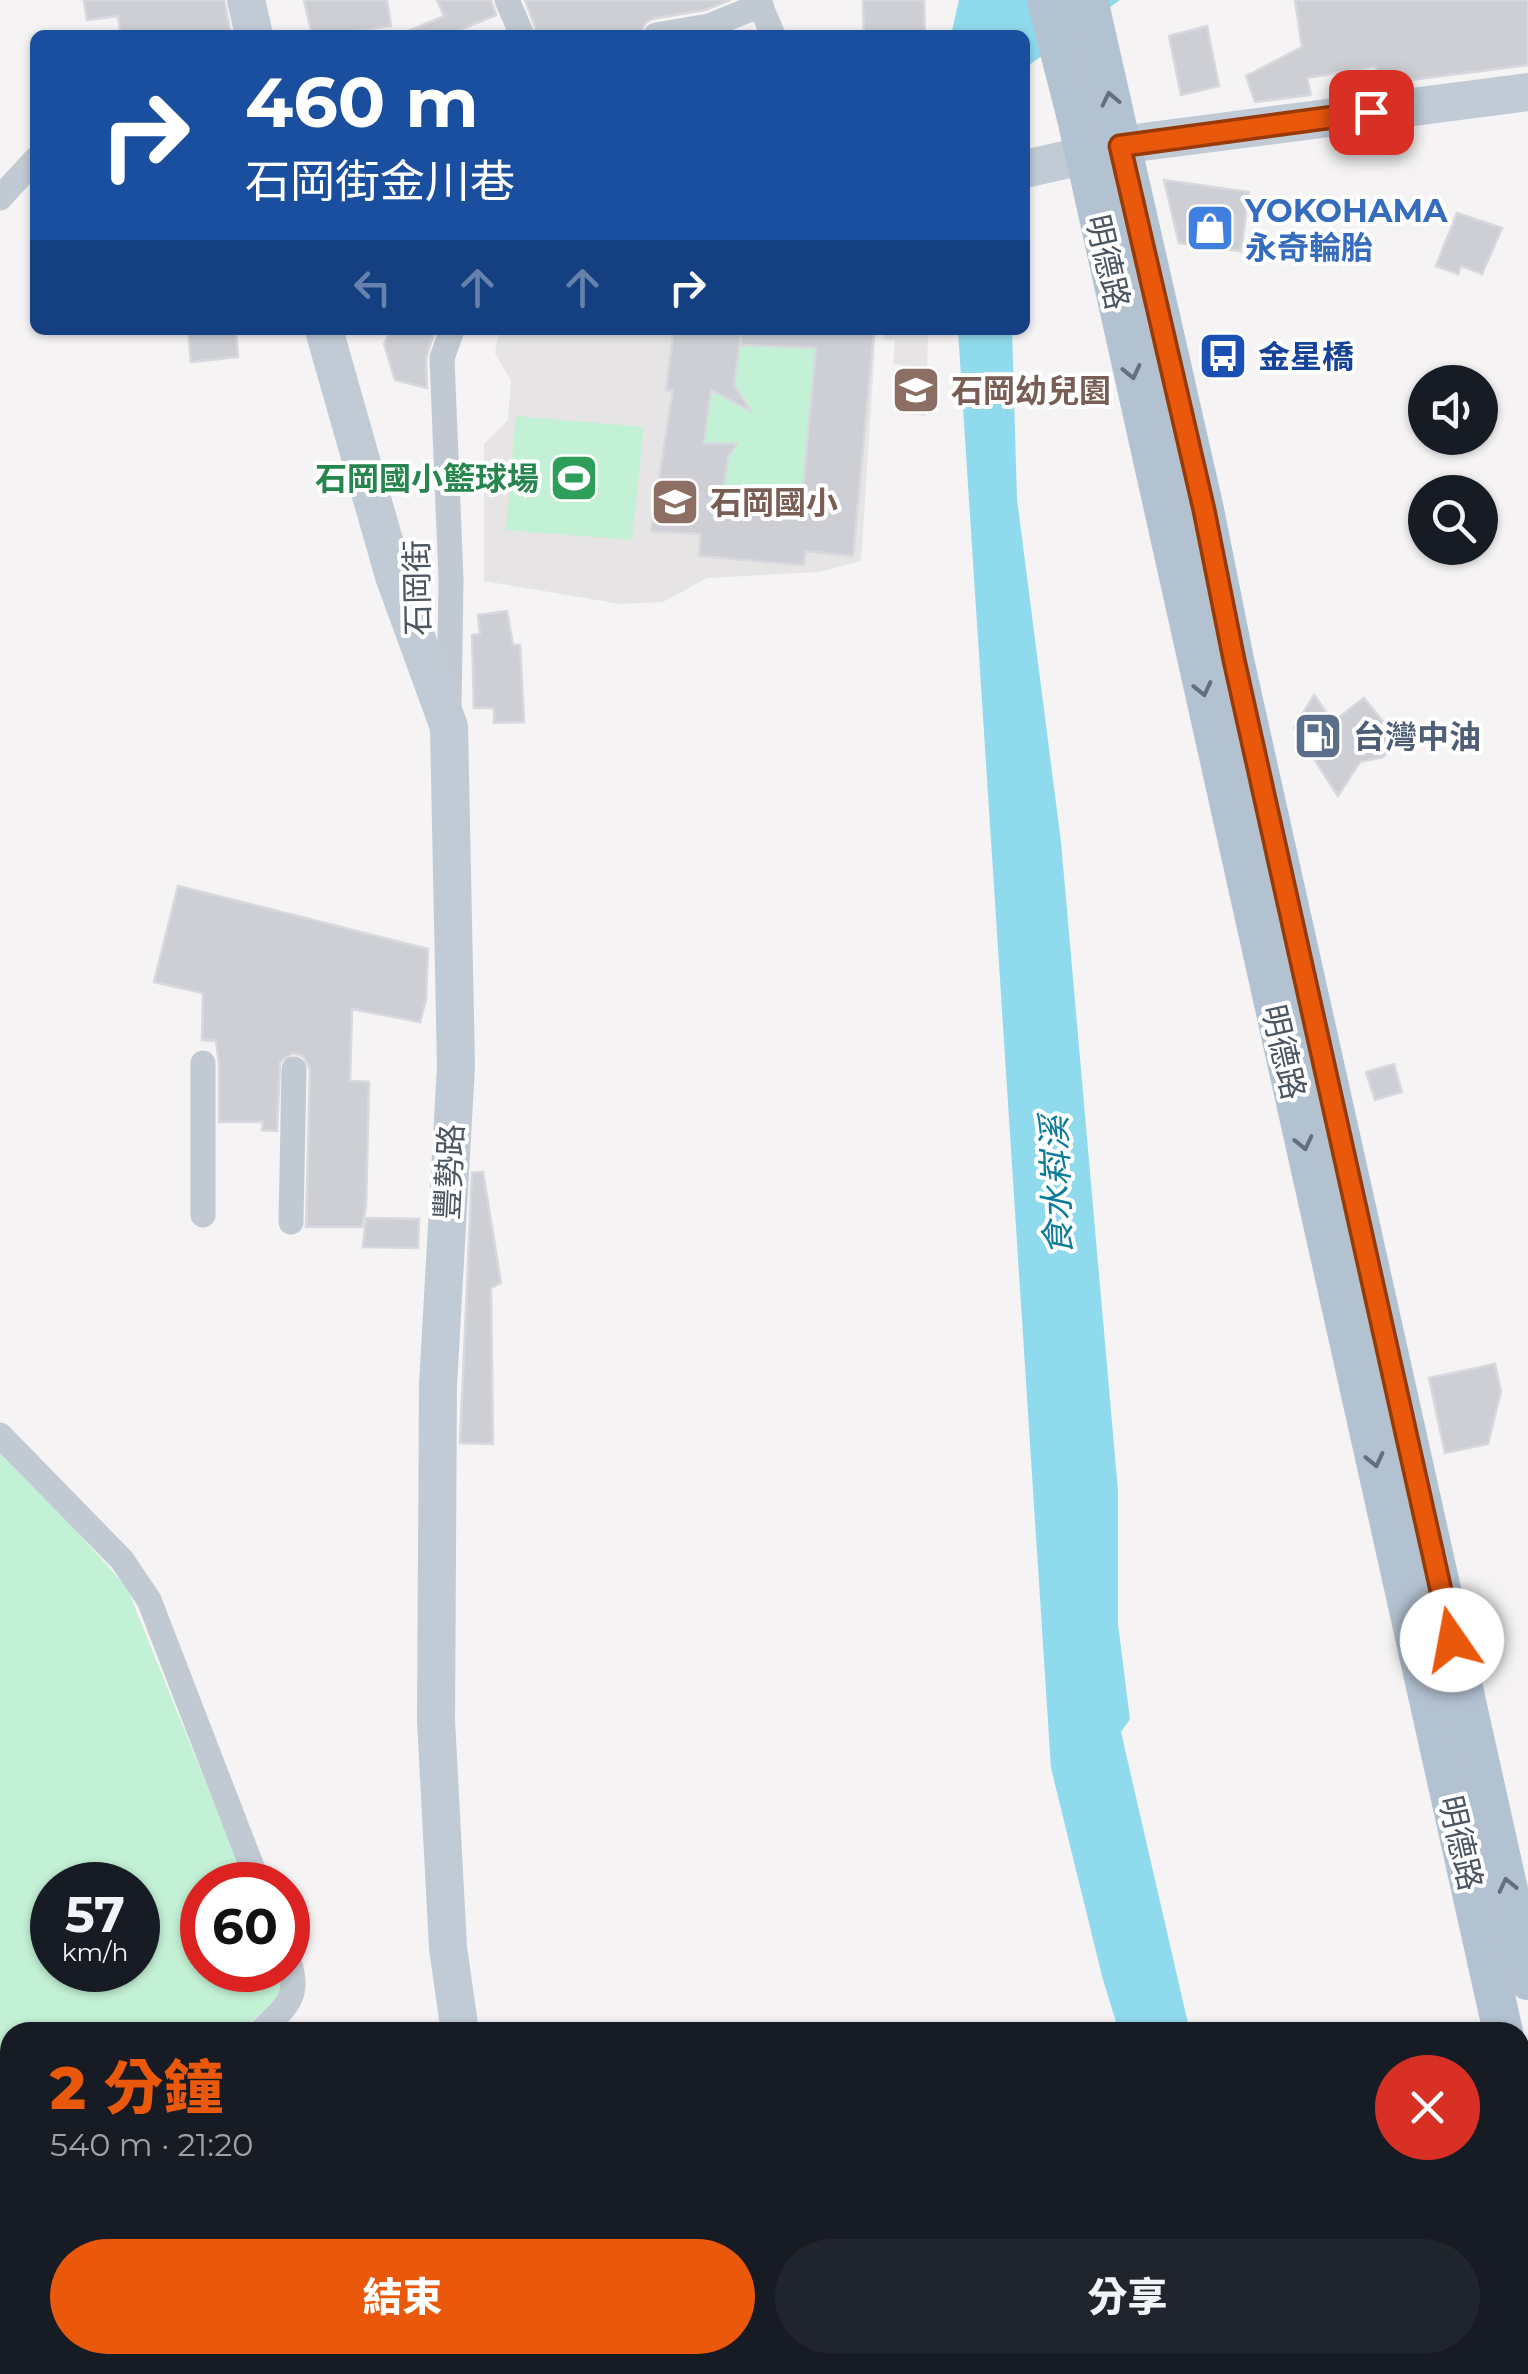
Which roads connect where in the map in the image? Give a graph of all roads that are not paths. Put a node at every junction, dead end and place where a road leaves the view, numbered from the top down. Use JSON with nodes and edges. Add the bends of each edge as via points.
{"nodes":[{"id":1,"x":246,"y":0,"type":"edge"},
{"id":2,"x":507,"y":0,"type":"edge"},
{"id":3,"x":1046,"y":0,"type":"edge"},
{"id":4,"x":1088,"y":0,"type":"edge"},
{"id":5,"x":759,"y":2,"type":"edge"},
{"id":6,"x":253,"y":30,"type":"edge"},
{"id":7,"x":520,"y":30,"type":"edge"},
{"id":8,"x":685,"y":30,"type":"edge"},
{"id":9,"x":770,"y":30,"type":"edge"},
{"id":10,"x":1528,"y":92,"type":"edge"},
{"id":11,"x":1102,"y":150,"type":"junction"},
{"id":12,"x":30,"y":165,"type":"edge"},
{"id":13,"x":1032,"y":167,"type":"edge"},
{"id":14,"x":0,"y":198,"type":"edge"},
{"id":15,"x":325,"y":335,"type":"edge"},
{"id":16,"x":450,"y":335,"type":"edge"},
{"id":17,"x":449,"y":727,"type":"junction"},
{"id":18,"x":1266,"y":887,"type":"junction"},
{"id":19,"x":203,"y":1063,"type":"dead end"},
{"id":20,"x":294,"y":1069,"type":"dead end"},
{"id":21,"x":203,"y":1215,"type":"dead end"},
{"id":22,"x":291,"y":1222,"type":"dead end"},
{"id":23,"x":0,"y":1434,"type":"edge"},
{"id":24,"x":251,"y":1862,"type":"edge"},
{"id":25,"x":1528,"y":1980,"type":"edge"},
{"id":26,"x":292,"y":1992,"type":"edge"},
{"id":27,"x":270,"y":2022,"type":"edge"},
{"id":28,"x":459,"y":2022,"type":"edge"},
{"id":29,"x":1501,"y":2022,"type":"edge"}],
"edges":[{"from":1,"to":6,"type":"street"},
{"from":2,"to":7,"type":"street"},
{"from":3,"to":11,"type":"main road","name":"明德路","via":[[1065,72]]},
{"from":11,"to":4,"type":"main road","name":"明德路","one_way":true,"via":[[1099,48]]},
{"from":5,"to":8,"type":"street"},
{"from":5,"to":9,"type":"street"},
{"from":10,"to":11,"type":"street"},
{"from":11,"to":13,"type":"street"},
{"from":11,"to":18,"type":"main road","name":"明德路"},
{"from":12,"to":14,"type":"street"},
{"from":15,"to":17,"type":"street","name":"豐勢路","via":[[394,576]]},
{"from":16,"to":17,"type":"street","name":"石岡街","via":[[442,358],[452,591]]},
{"from":17,"to":28,"type":"street","name":"豐勢路","via":[[456,1066],[438,1386],[436,1720],[448,1948]]},
{"from":25,"to":18,"type":"main road","name":"明德路","one_way":true},
{"from":18,"to":29,"type":"main road","name":"明德路","one_way":true},
{"from":19,"to":21,"type":"street"},
{"from":20,"to":22,"type":"street"},
{"from":23,"to":24,"type":"street","via":[[122,1560],[149,1600]]},
{"from":26,"to":27,"type":"street"}]}
